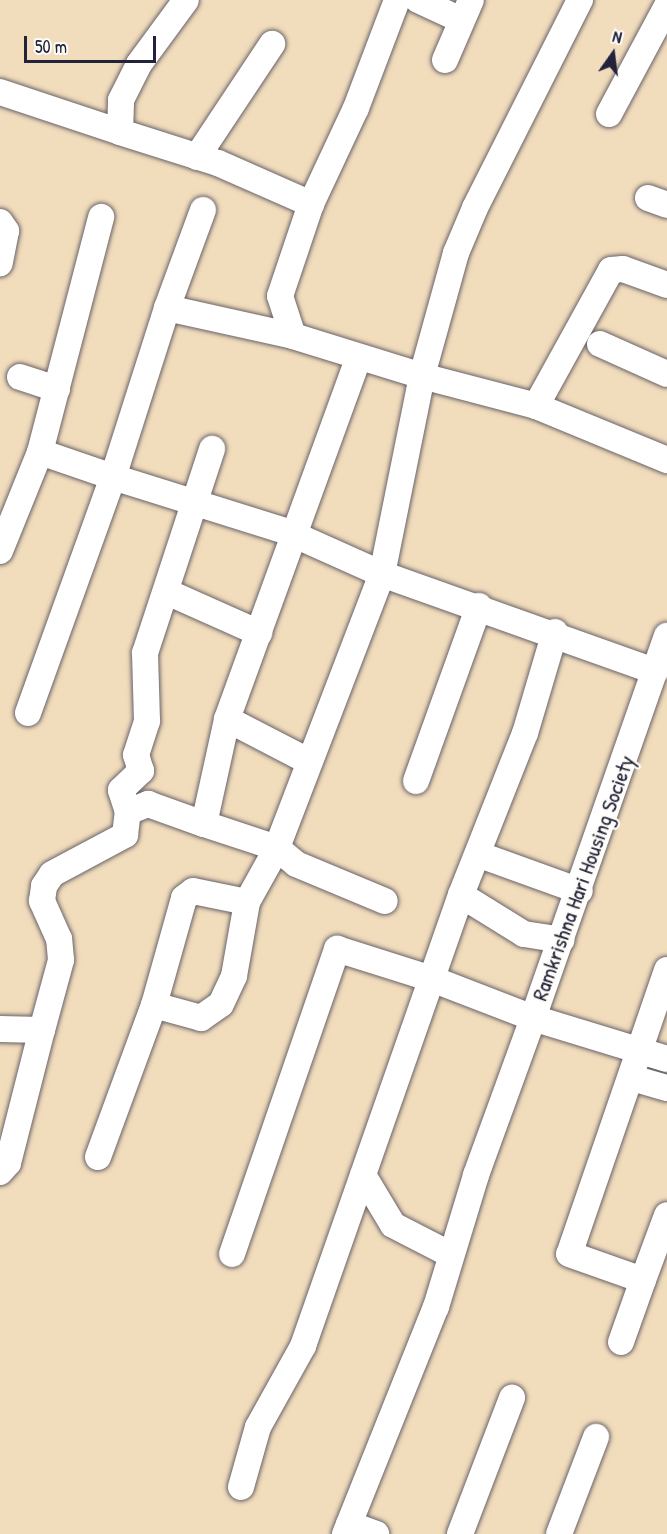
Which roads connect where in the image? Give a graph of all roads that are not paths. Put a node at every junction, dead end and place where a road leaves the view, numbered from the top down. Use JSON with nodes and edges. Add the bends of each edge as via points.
{"nodes":[{"id":1,"x":186,"y":0,"type":"edge"},
{"id":2,"x":397,"y":0,"type":"edge"},
{"id":3,"x":418,"y":0,"type":"edge"},
{"id":4,"x":580,"y":0,"type":"edge"},
{"id":5,"x":667,"y":6,"type":"edge"},
{"id":6,"x":466,"y":10,"type":"edge"},
{"id":7,"x":272,"y":44,"type":"dead end"},
{"id":8,"x":445,"y":60,"type":"dead end"},
{"id":9,"x":0,"y":92,"type":"edge"},
{"id":10,"x":609,"y":114,"type":"dead end"},
{"id":11,"x":120,"y":132,"type":"junction"},
{"id":12,"x":197,"y":157,"type":"junction"},
{"id":13,"x":311,"y":204,"type":"junction"},
{"id":14,"x":203,"y":210,"type":"dead end"},
{"id":15,"x":101,"y":217,"type":"dead end"},
{"id":16,"x":0,"y":222,"type":"edge"},
{"id":17,"x":0,"y":263,"type":"edge"},
{"id":18,"x":667,"y":285,"type":"edge"},
{"id":19,"x":167,"y":308,"type":"junction"},
{"id":20,"x":293,"y":336,"type":"junction"},
{"id":21,"x":600,"y":344,"type":"dead end"},
{"id":22,"x":358,"y":359,"type":"junction"},
{"id":23,"x":667,"y":374,"type":"edge"},
{"id":24,"x":422,"y":376,"type":"junction"},
{"id":25,"x":20,"y":377,"type":"dead end"},
{"id":26,"x":57,"y":389,"type":"junction"},
{"id":27,"x":536,"y":406,"type":"junction"},
{"id":28,"x":212,"y":449,"type":"dead end"},
{"id":29,"x":40,"y":452,"type":"junction"},
{"id":30,"x":667,"y":460,"type":"edge"},
{"id":31,"x":113,"y":477,"type":"junction"},
{"id":32,"x":194,"y":502,"type":"junction"},
{"id":33,"x":296,"y":536,"type":"junction"},
{"id":34,"x":0,"y":551,"type":"edge"},
{"id":35,"x":382,"y":574,"type":"junction"},
{"id":36,"x":167,"y":592,"type":"junction"},
{"id":37,"x":479,"y":606,"type":"junction"},
{"id":38,"x":555,"y":632,"type":"junction"},
{"id":39,"x":259,"y":633,"type":"junction"},
{"id":40,"x":667,"y":636,"type":"edge"},
{"id":41,"x":655,"y":671,"type":"junction"},
{"id":42,"x":28,"y":713,"type":"dead end"},
{"id":43,"x":227,"y":719,"type":"junction"},
{"id":44,"x":308,"y":761,"type":"junction"},
{"id":45,"x":417,"y":782,"type":"dead end"},
{"id":46,"x":128,"y":812,"type":"junction"},
{"id":47,"x":204,"y":824,"type":"junction"},
{"id":48,"x":277,"y":848,"type":"junction"},
{"id":49,"x":480,"y":855,"type":"junction"},
{"id":50,"x":580,"y":891,"type":"junction"},
{"id":51,"x":461,"y":895,"type":"junction"},
{"id":52,"x":385,"y":901,"type":"dead end"},
{"id":53,"x":247,"y":902,"type":"junction"},
{"id":54,"x":562,"y":940,"type":"junction"},
{"id":55,"x":667,"y":970,"type":"edge"},
{"id":56,"x":432,"y":979,"type":"junction"},
{"id":57,"x":154,"y":1005,"type":"junction"},
{"id":58,"x":533,"y":1018,"type":"junction"},
{"id":59,"x":0,"y":1029,"type":"edge"},
{"id":60,"x":42,"y":1030,"type":"junction"},
{"id":61,"x":641,"y":1049,"type":"junction"},
{"id":62,"x":667,"y":1059,"type":"edge"},
{"id":63,"x":632,"y":1078,"type":"junction"},
{"id":64,"x":667,"y":1088,"type":"edge"},
{"id":65,"x":98,"y":1157,"type":"dead end"},
{"id":66,"x":0,"y":1172,"type":"edge"},
{"id":67,"x":363,"y":1175,"type":"junction"},
{"id":68,"x":667,"y":1215,"type":"edge"},
{"id":69,"x":232,"y":1254,"type":"dead end"},
{"id":70,"x":451,"y":1255,"type":"junction"},
{"id":71,"x":643,"y":1280,"type":"junction"},
{"id":72,"x":621,"y":1342,"type":"dead end"},
{"id":73,"x":513,"y":1398,"type":"dead end"},
{"id":74,"x":596,"y":1437,"type":"dead end"},
{"id":75,"x":242,"y":1487,"type":"dead end"},
{"id":76,"x":347,"y":1529,"type":"edge"},
{"id":77,"x":376,"y":1534,"type":"edge"},
{"id":78,"x":460,"y":1534,"type":"edge"},
{"id":79,"x":559,"y":1534,"type":"edge"}],
"edges":[{"from":1,"to":11,"type":"street","via":[[139,64],[121,100]]},
{"from":2,"to":13,"type":"street","via":[[356,108]]},
{"from":3,"to":6,"type":"street"},
{"from":4,"to":24,"type":"street","via":[[456,253]]},
{"from":5,"to":10,"type":"street"},
{"from":6,"to":8,"type":"street"},
{"from":7,"to":12,"type":"street"},
{"from":9,"to":11,"type":"street"},
{"from":11,"to":12,"type":"street"},
{"from":12,"to":13,"type":"street"},
{"from":13,"to":20,"type":"street","via":[[280,296]]},
{"from":14,"to":19,"type":"street"},
{"from":15,"to":26,"type":"street"},
{"from":16,"to":17,"type":"street","via":[[6,231]]},
{"from":18,"to":27,"type":"street","via":[[623,269],[611,270]]},
{"from":19,"to":20,"type":"street"},
{"from":19,"to":31,"type":"street"},
{"from":20,"to":22,"type":"street"},
{"from":21,"to":23,"type":"street"},
{"from":22,"to":24,"type":"street"},
{"from":22,"to":33,"type":"street"},
{"from":24,"to":27,"type":"street"},
{"from":24,"to":35,"type":"street"},
{"from":25,"to":26,"type":"street"},
{"from":26,"to":29,"type":"street"},
{"from":27,"to":30,"type":"street"},
{"from":28,"to":32,"type":"street"},
{"from":29,"to":31,"type":"street"},
{"from":29,"to":34,"type":"street"},
{"from":31,"to":32,"type":"street"},
{"from":31,"to":42,"type":"street"},
{"from":32,"to":33,"type":"street"},
{"from":32,"to":36,"type":"street"},
{"from":33,"to":35,"type":"street"},
{"from":33,"to":39,"type":"street"},
{"from":35,"to":37,"type":"street"},
{"from":35,"to":44,"type":"street"},
{"from":36,"to":39,"type":"street"},
{"from":36,"to":46,"type":"street","via":[[145,653],[147,721],[136,755],[141,771],[121,790]]},
{"from":37,"to":38,"type":"street"},
{"from":37,"to":45,"type":"street"},
{"from":38,"to":41,"type":"street"},
{"from":38,"to":49,"type":"street","via":[[525,733]]},
{"from":39,"to":43,"type":"street"},
{"from":40,"to":41,"type":"street","name":"Ramkrishna Hari Housing Society"},
{"from":41,"to":50,"type":"street","name":"Ramkrishna Hari Housing Society"},
{"from":43,"to":44,"type":"street"},
{"from":43,"to":47,"type":"street"},
{"from":44,"to":48,"type":"street"},
{"from":46,"to":47,"type":"street","via":[[148,804]]},
{"from":46,"to":60,"type":"street","via":[[125,835],[81,855],[52,874],[44,886],[42,901],[59,939],[61,960]]},
{"from":47,"to":48,"type":"street"},
{"from":48,"to":52,"type":"street","via":[[296,864]]},
{"from":48,"to":53,"type":"street"},
{"from":49,"to":50,"type":"street"},
{"from":49,"to":51,"type":"street"},
{"from":50,"to":54,"type":"street","name":"Ramkrishna Hari Housing Society"},
{"from":51,"to":54,"type":"street","via":[[524,934]]},
{"from":51,"to":56,"type":"street"},
{"from":53,"to":57,"type":"street","via":[[193,891],[184,898]]},
{"from":53,"to":57,"type":"street","via":[[234,976],[221,1004],[201,1018]]},
{"from":54,"to":58,"type":"street","name":"Ramkrishna Hari Housing Society"},
{"from":55,"to":61,"type":"street"},
{"from":56,"to":58,"type":"street","name":"Ramkrishna Hari Housing Society"},
{"from":56,"to":67,"type":"street"},
{"from":56,"to":69,"type":"street","name":"Ramkrishna Hari Housing Society","via":[[337,949]]},
{"from":57,"to":65,"type":"street"},
{"from":58,"to":61,"type":"street"},
{"from":58,"to":70,"type":"street"},
{"from":59,"to":60,"type":"street"},
{"from":60,"to":66,"type":"street","via":[[8,1163]]},
{"from":61,"to":62,"type":"street"},
{"from":61,"to":63,"type":"street"},
{"from":63,"to":64,"type":"street"},
{"from":63,"to":71,"type":"street","via":[[568,1248],[575,1256]]},
{"from":67,"to":70,"type":"street","via":[[393,1225]]},
{"from":67,"to":75,"type":"street","via":[[303,1346],[258,1427]]},
{"from":68,"to":71,"type":"street"},
{"from":70,"to":76,"type":"street","via":[[436,1307]]},
{"from":71,"to":72,"type":"street"},
{"from":73,"to":78,"type":"street"},
{"from":74,"to":79,"type":"street"},
{"from":76,"to":77,"type":"street"}]}
